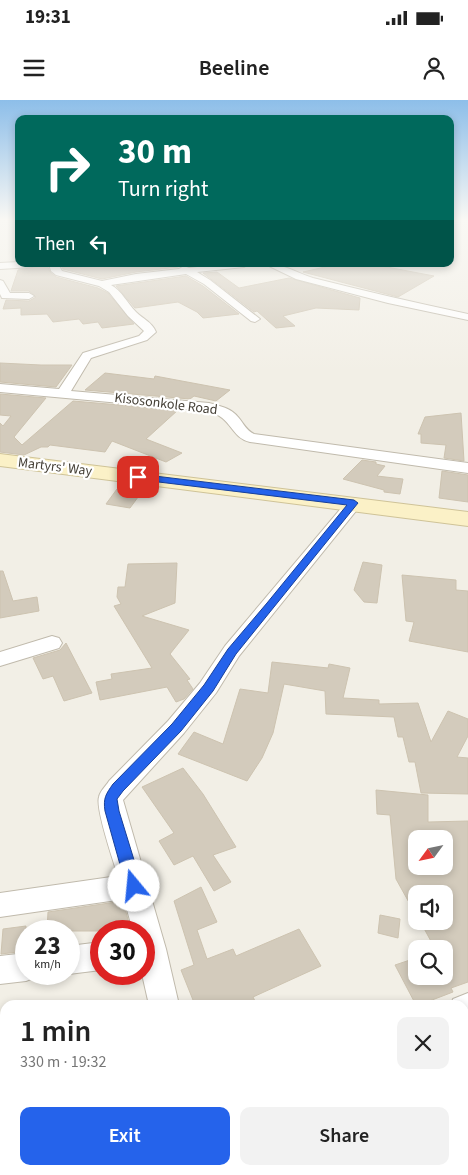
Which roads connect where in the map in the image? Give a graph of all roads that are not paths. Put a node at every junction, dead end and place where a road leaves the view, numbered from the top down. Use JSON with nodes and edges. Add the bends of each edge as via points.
{"nodes":[{"id":1,"x":56,"y":271,"type":"edge"},
{"id":2,"x":181,"y":271,"type":"edge"},
{"id":3,"x":190,"y":271,"type":"edge"},
{"id":4,"x":287,"y":271,"type":"edge"},
{"id":5,"x":0,"y":283,"type":"edge"},
{"id":6,"x":102,"y":284,"type":"junction"},
{"id":7,"x":29,"y":296,"type":"dead end"},
{"id":8,"x":468,"y":317,"type":"edge"},
{"id":9,"x":255,"y":319,"type":"dead end"},
{"id":10,"x":0,"y":388,"type":"edge"},
{"id":11,"x":63,"y":394,"type":"junction"},
{"id":12,"x":0,"y":460,"type":"edge"},
{"id":13,"x":468,"y":468,"type":"edge"},
{"id":14,"x":354,"y":503,"type":"junction"},
{"id":15,"x":468,"y":519,"type":"edge"},
{"id":16,"x":52,"y":643,"type":"dead end"},
{"id":17,"x":0,"y":659,"type":"edge"},
{"id":18,"x":134,"y":886,"type":"junction"},
{"id":19,"x":0,"y":906,"type":"edge"},
{"id":20,"x":142,"y":920,"type":"edge"},
{"id":21,"x":15,"y":968,"type":"edge"},
{"id":22,"x":0,"y":970,"type":"edge"},
{"id":23,"x":155,"y":974,"type":"edge"},
{"id":24,"x":163,"y":1000,"type":"edge"}],
"edges":[{"from":1,"to":6,"type":"street"},
{"from":2,"to":6,"type":"street"},
{"from":3,"to":9,"type":"street"},
{"from":4,"to":8,"type":"street","via":[[388,300]]},
{"from":5,"to":7,"type":"street","via":[[6,296]]},
{"from":6,"to":11,"type":"street","via":[[113,290],[150,332],[143,338],[87,356]]},
{"from":10,"to":11,"type":"street","name":"Kisosonkole Road"},
{"from":11,"to":13,"type":"street","name":"Kisosonkole Road","via":[[210,407],[223,411],[250,438]]},
{"from":12,"to":14,"type":"main road","name":"Martyrs' Way"},
{"from":14,"to":15,"type":"main road","name":"Martyrs' Way"},
{"from":14,"to":18,"type":"street","via":[[232,651],[208,688],[176,727],[110,799]]},
{"from":16,"to":17,"type":"street"},
{"from":18,"to":19,"type":"street"},
{"from":18,"to":20,"type":"street"},
{"from":21,"to":22,"type":"street"},
{"from":23,"to":24,"type":"street"}]}
